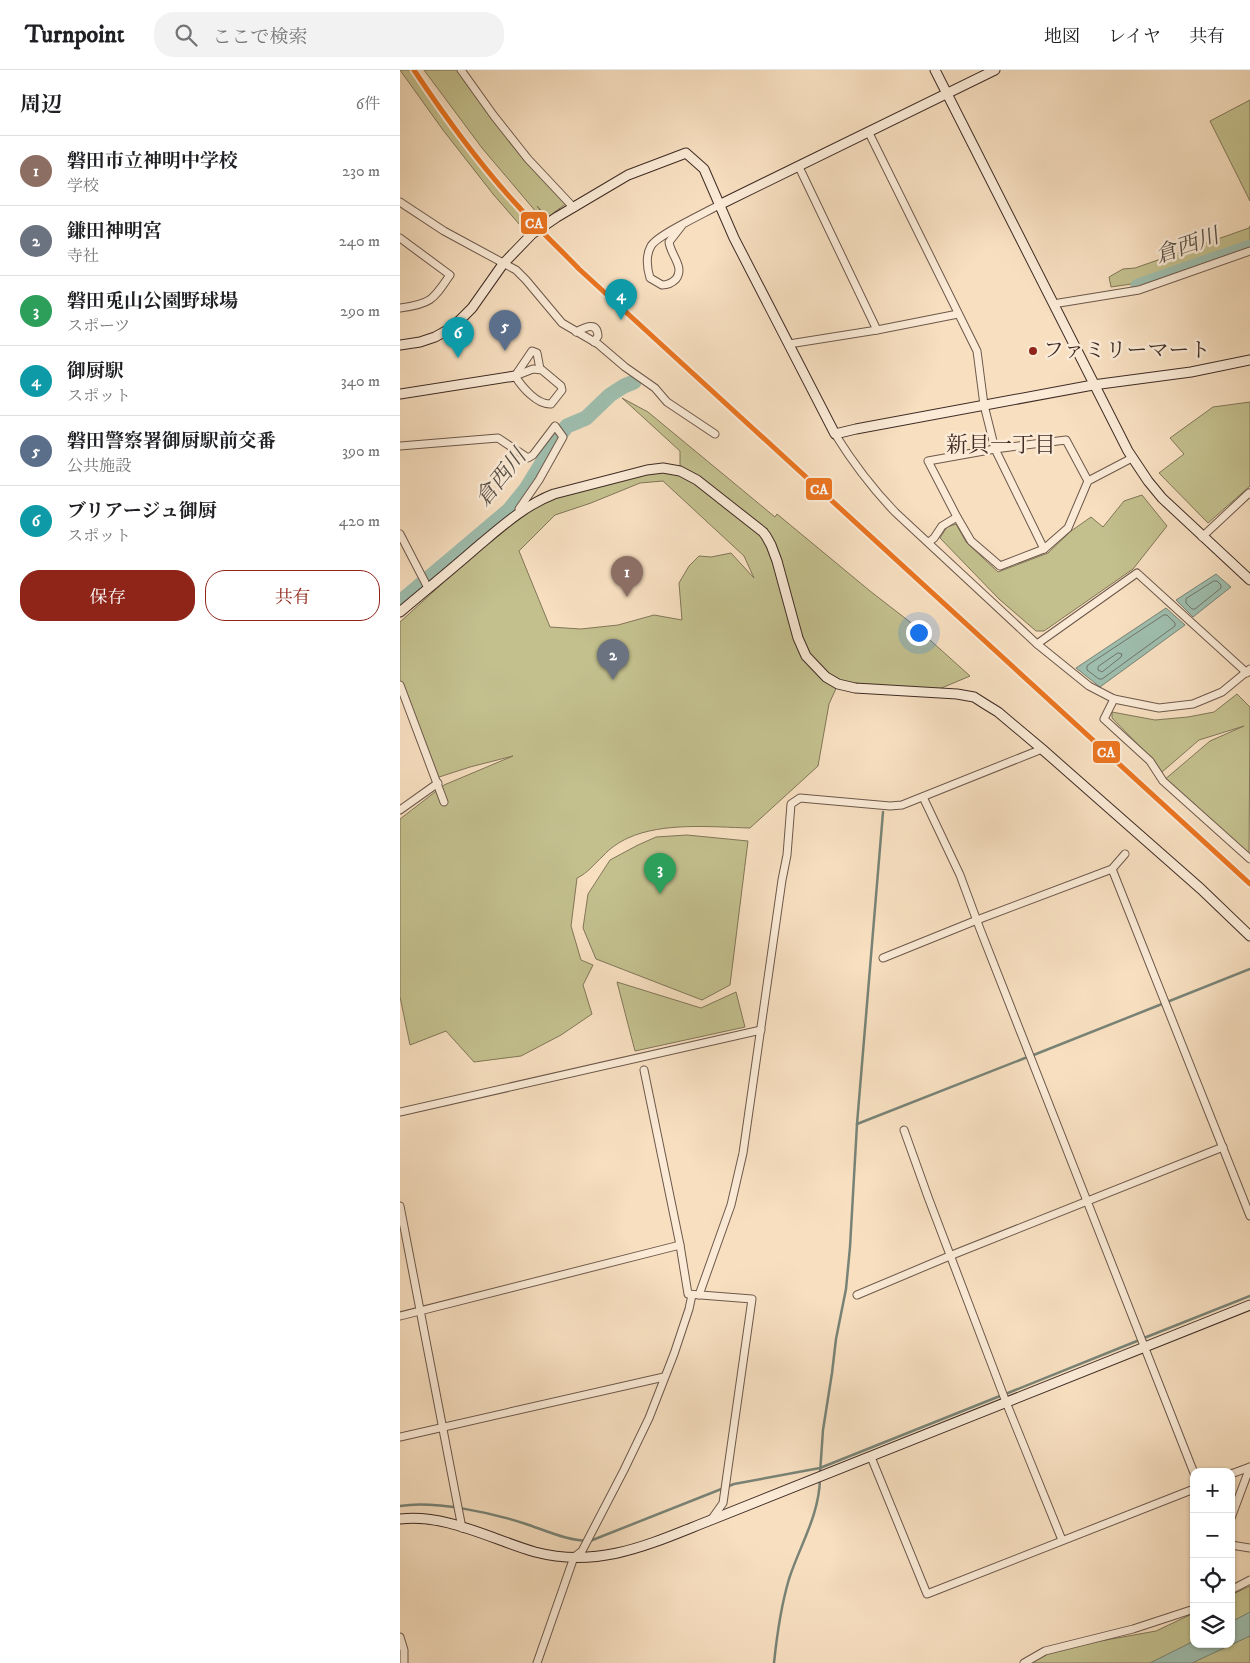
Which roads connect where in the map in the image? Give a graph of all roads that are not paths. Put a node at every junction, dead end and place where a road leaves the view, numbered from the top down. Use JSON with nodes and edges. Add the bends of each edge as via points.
{"nodes":[{"id":1,"x":461,"y":70,"type":"edge"},
{"id":2,"x":935,"y":70,"type":"edge"},
{"id":3,"x":995,"y":70,"type":"edge"},
{"id":4,"x":947,"y":94,"type":"junction"},
{"id":5,"x":869,"y":133,"type":"junction"},
{"id":6,"x":800,"y":167,"type":"junction"},
{"id":7,"x":400,"y":202,"type":"edge"},
{"id":8,"x":719,"y":206,"type":"junction"},
{"id":9,"x":574,"y":208,"type":"junction"},
{"id":10,"x":683,"y":224,"type":"junction"},
{"id":11,"x":400,"y":238,"type":"edge"},
{"id":12,"x":1250,"y":251,"type":"edge"},
{"id":13,"x":501,"y":266,"type":"junction"},
{"id":14,"x":1053,"y":304,"type":"junction"},
{"id":15,"x":400,"y":308,"type":"edge"},
{"id":16,"x":958,"y":314,"type":"junction"},
{"id":17,"x":877,"y":330,"type":"junction"},
{"id":18,"x":576,"y":332,"type":"junction"},
{"id":19,"x":594,"y":342,"type":"junction"},
{"id":20,"x":789,"y":344,"type":"junction"},
{"id":21,"x":400,"y":345,"type":"edge"},
{"id":22,"x":1250,"y":360,"type":"edge"},
{"id":23,"x":540,"y":370,"type":"junction"},
{"id":24,"x":515,"y":376,"type":"junction"},
{"id":25,"x":1093,"y":386,"type":"junction"},
{"id":26,"x":400,"y":394,"type":"edge"},
{"id":27,"x":984,"y":405,"type":"junction"},
{"id":28,"x":715,"y":434,"type":"dead end"},
{"id":29,"x":835,"y":434,"type":"junction"},
{"id":30,"x":400,"y":446,"type":"edge"},
{"id":31,"x":995,"y":449,"type":"junction"},
{"id":32,"x":1132,"y":458,"type":"junction"},
{"id":33,"x":1088,"y":482,"type":"junction"},
{"id":34,"x":1250,"y":494,"type":"edge"},
{"id":35,"x":520,"y":513,"type":"junction"},
{"id":36,"x":957,"y":517,"type":"junction"},
{"id":37,"x":1202,"y":537,"type":"junction"},
{"id":38,"x":401,"y":538,"type":"edge"},
{"id":39,"x":929,"y":542,"type":"junction"},
{"id":40,"x":1044,"y":550,"type":"junction"},
{"id":41,"x":1250,"y":580,"type":"edge"},
{"id":42,"x":428,"y":588,"type":"junction"},
{"id":43,"x":400,"y":612,"type":"edge"},
{"id":44,"x":1037,"y":644,"type":"junction"},
{"id":45,"x":1248,"y":671,"type":"edge"},
{"id":46,"x":400,"y":685,"type":"edge"},
{"id":47,"x":1114,"y":699,"type":"junction"},
{"id":48,"x":403,"y":702,"type":"edge"},
{"id":49,"x":1042,"y":749,"type":"junction"},
{"id":50,"x":438,"y":783,"type":"junction"},
{"id":51,"x":923,"y":797,"type":"junction"},
{"id":52,"x":444,"y":802,"type":"dead end"},
{"id":53,"x":400,"y":810,"type":"edge"},
{"id":54,"x":1125,"y":854,"type":"dead end"},
{"id":55,"x":1250,"y":859,"type":"edge"},
{"id":56,"x":1112,"y":869,"type":"junction"},
{"id":57,"x":977,"y":920,"type":"junction"},
{"id":58,"x":1250,"y":936,"type":"edge"},
{"id":59,"x":883,"y":958,"type":"dead end"},
{"id":60,"x":761,"y":1030,"type":"junction"},
{"id":61,"x":644,"y":1070,"type":"dead end"},
{"id":62,"x":400,"y":1112,"type":"edge"},
{"id":63,"x":904,"y":1130,"type":"dead end"},
{"id":64,"x":1223,"y":1147,"type":"junction"},
{"id":65,"x":1087,"y":1202,"type":"junction"},
{"id":66,"x":400,"y":1206,"type":"edge"},
{"id":67,"x":1250,"y":1216,"type":"edge"},
{"id":68,"x":680,"y":1245,"type":"junction"},
{"id":69,"x":952,"y":1255,"type":"junction"},
{"id":70,"x":695,"y":1295,"type":"junction"},
{"id":71,"x":857,"y":1295,"type":"dead end"},
{"id":72,"x":1250,"y":1305,"type":"edge"},
{"id":73,"x":420,"y":1312,"type":"junction"},
{"id":74,"x":400,"y":1316,"type":"edge"},
{"id":75,"x":1145,"y":1347,"type":"junction"},
{"id":76,"x":664,"y":1377,"type":"junction"},
{"id":77,"x":1006,"y":1402,"type":"junction"},
{"id":78,"x":443,"y":1427,"type":"junction"},
{"id":79,"x":400,"y":1437,"type":"edge"},
{"id":80,"x":871,"y":1457,"type":"junction"},
{"id":81,"x":1250,"y":1467,"type":"edge"},
{"id":82,"x":1192,"y":1468,"type":"edge"},
{"id":83,"x":1235,"y":1473,"type":"edge"},
{"id":84,"x":1190,"y":1490,"type":"edge"},
{"id":85,"x":1233,"y":1513,"type":"edge"},
{"id":86,"x":400,"y":1520,"type":"edge"},
{"id":87,"x":711,"y":1520,"type":"junction"},
{"id":88,"x":462,"y":1528,"type":"junction"},
{"id":89,"x":1062,"y":1540,"type":"junction"},
{"id":90,"x":1235,"y":1546,"type":"edge"},
{"id":91,"x":1250,"y":1548,"type":"edge"},
{"id":92,"x":574,"y":1557,"type":"junction"},
{"id":93,"x":1250,"y":1580,"type":"edge"},
{"id":94,"x":1235,"y":1588,"type":"edge"},
{"id":95,"x":1190,"y":1610,"type":"edge"},
{"id":96,"x":400,"y":1637,"type":"edge"},
{"id":97,"x":404,"y":1663,"type":"edge"},
{"id":98,"x":537,"y":1663,"type":"edge"},
{"id":99,"x":1024,"y":1663,"type":"edge"}],
"edges":[{"from":1,"to":9,"type":"street","via":[[528,159]]},
{"from":2,"to":4,"type":"street"},
{"from":3,"to":4,"type":"street"},
{"from":4,"to":5,"type":"street"},
{"from":4,"to":14,"type":"street"},
{"from":5,"to":6,"type":"street"},
{"from":5,"to":16,"type":"street"},
{"from":6,"to":8,"type":"street"},
{"from":6,"to":17,"type":"street"},
{"from":7,"to":13,"type":"street"},
{"from":8,"to":9,"type":"street","via":[[704,169],[686,153],[628,175]]},
{"from":8,"to":10,"type":"street"},
{"from":8,"to":20,"type":"street"},
{"from":9,"to":13,"type":"street","via":[[532,234]]},
{"from":10,"to":10,"type":"street","via":[[669,242],[680,272],[673,282],[662,285],[648,273],[651,246]]},
{"from":11,"to":15,"type":"street","via":[[450,275],[435,297],[419,306]]},
{"from":12,"to":14,"type":"street","via":[[1139,290]]},
{"from":13,"to":18,"type":"street","via":[[516,270],[562,323]]},
{"from":13,"to":21,"type":"street","via":[[478,300],[453,328],[420,342]]},
{"from":14,"to":25,"type":"street"},
{"from":16,"to":17,"type":"street"},
{"from":16,"to":27,"type":"street","via":[[977,351]]},
{"from":17,"to":20,"type":"street"},
{"from":18,"to":19,"type":"street"},
{"from":18,"to":19,"type":"street","via":[[594,327],[598,336]]},
{"from":19,"to":28,"type":"street","via":[[667,402]]},
{"from":20,"to":29,"type":"street"},
{"from":22,"to":25,"type":"street"},
{"from":23,"to":24,"type":"street","via":[[533,368]]},
{"from":23,"to":24,"type":"street","via":[[537,353],[532,351]]},
{"from":23,"to":24,"type":"street","via":[[561,386],[562,390],[551,404],[545,404],[523,389]]},
{"from":24,"to":26,"type":"street"},
{"from":25,"to":27,"type":"street"},
{"from":25,"to":32,"type":"street"},
{"from":27,"to":29,"type":"street"},
{"from":27,"to":31,"type":"street"},
{"from":29,"to":39,"type":"street","via":[[876,492]]},
{"from":30,"to":35,"type":"street","via":[[498,438],[528,458],[555,426],[563,437]]},
{"from":31,"to":33,"type":"street","via":[[1066,440]]},
{"from":31,"to":36,"type":"street","via":[[928,461]]},
{"from":31,"to":40,"type":"street"},
{"from":32,"to":33,"type":"street"},
{"from":32,"to":37,"type":"street","via":[[1162,498]]},
{"from":33,"to":40,"type":"street","via":[[1068,528]]},
{"from":34,"to":37,"type":"street"},
{"from":35,"to":42,"type":"street"},
{"from":35,"to":49,"type":"street","via":[[554,494],[647,470],[680,471],[697,480],[763,532],[778,561],[798,638],[806,656],[826,677],[856,688],[974,697],[998,712]]},
{"from":36,"to":39,"type":"street","via":[[942,526]]},
{"from":36,"to":40,"type":"street","via":[[971,541],[1000,566]]},
{"from":37,"to":41,"type":"street"},
{"from":38,"to":42,"type":"street"},
{"from":39,"to":44,"type":"street"},
{"from":42,"to":43,"type":"street"},
{"from":44,"to":45,"type":"street","via":[[1137,573]]},
{"from":44,"to":47,"type":"street","via":[[1089,686]]},
{"from":45,"to":47,"type":"street","via":[[1222,692],[1193,704],[1159,708]]},
{"from":46,"to":48,"type":"street"},
{"from":47,"to":55,"type":"street","via":[[1104,719],[1150,761],[1163,781]]},
{"from":48,"to":50,"type":"street"},
{"from":49,"to":51,"type":"street"},
{"from":49,"to":58,"type":"street"},
{"from":50,"to":52,"type":"street"},
{"from":50,"to":53,"type":"street"},
{"from":51,"to":57,"type":"street","via":[[960,875]]},
{"from":51,"to":60,"type":"street","via":[[890,806],[800,798],[791,804],[787,855]]},
{"from":54,"to":56,"type":"street"},
{"from":56,"to":57,"type":"street"},
{"from":56,"to":64,"type":"street"},
{"from":57,"to":59,"type":"street"},
{"from":57,"to":65,"type":"street"},
{"from":60,"to":62,"type":"street"},
{"from":60,"to":70,"type":"street","via":[[732,1205]]},
{"from":61,"to":68,"type":"street"},
{"from":63,"to":69,"type":"street"},
{"from":64,"to":65,"type":"street"},
{"from":64,"to":67,"type":"street"},
{"from":65,"to":69,"type":"street"},
{"from":65,"to":75,"type":"street"},
{"from":66,"to":73,"type":"street"},
{"from":68,"to":70,"type":"street","via":[[688,1294]]},
{"from":68,"to":73,"type":"street"},
{"from":69,"to":71,"type":"street"},
{"from":69,"to":77,"type":"street"},
{"from":70,"to":76,"type":"street"},
{"from":70,"to":87,"type":"street","via":[[752,1299],[723,1503]]},
{"from":72,"to":75,"type":"street"},
{"from":73,"to":74,"type":"street"},
{"from":73,"to":78,"type":"street"},
{"from":75,"to":77,"type":"street"},
{"from":75,"to":82,"type":"street"},
{"from":76,"to":78,"type":"street"},
{"from":76,"to":92,"type":"street","via":[[624,1470],[582,1551]]},
{"from":77,"to":80,"type":"street"},
{"from":77,"to":89,"type":"street"},
{"from":78,"to":79,"type":"street"},
{"from":78,"to":88,"type":"street"},
{"from":80,"to":87,"type":"street"},
{"from":80,"to":89,"type":"street","via":[[926,1594]]},
{"from":81,"to":83,"type":"street"},
{"from":81,"to":85,"type":"street"},
{"from":84,"to":89,"type":"street"},
{"from":86,"to":88,"type":"street","via":[[440,1521]]},
{"from":87,"to":92,"type":"street","via":[[626,1552]]},
{"from":88,"to":92,"type":"street","via":[[537,1552]]},
{"from":90,"to":91,"type":"street"},
{"from":92,"to":98,"type":"street"},
{"from":93,"to":94,"type":"street"},
{"from":95,"to":99,"type":"street","via":[[1133,1630],[1045,1651]]},
{"from":96,"to":97,"type":"street"}]}
